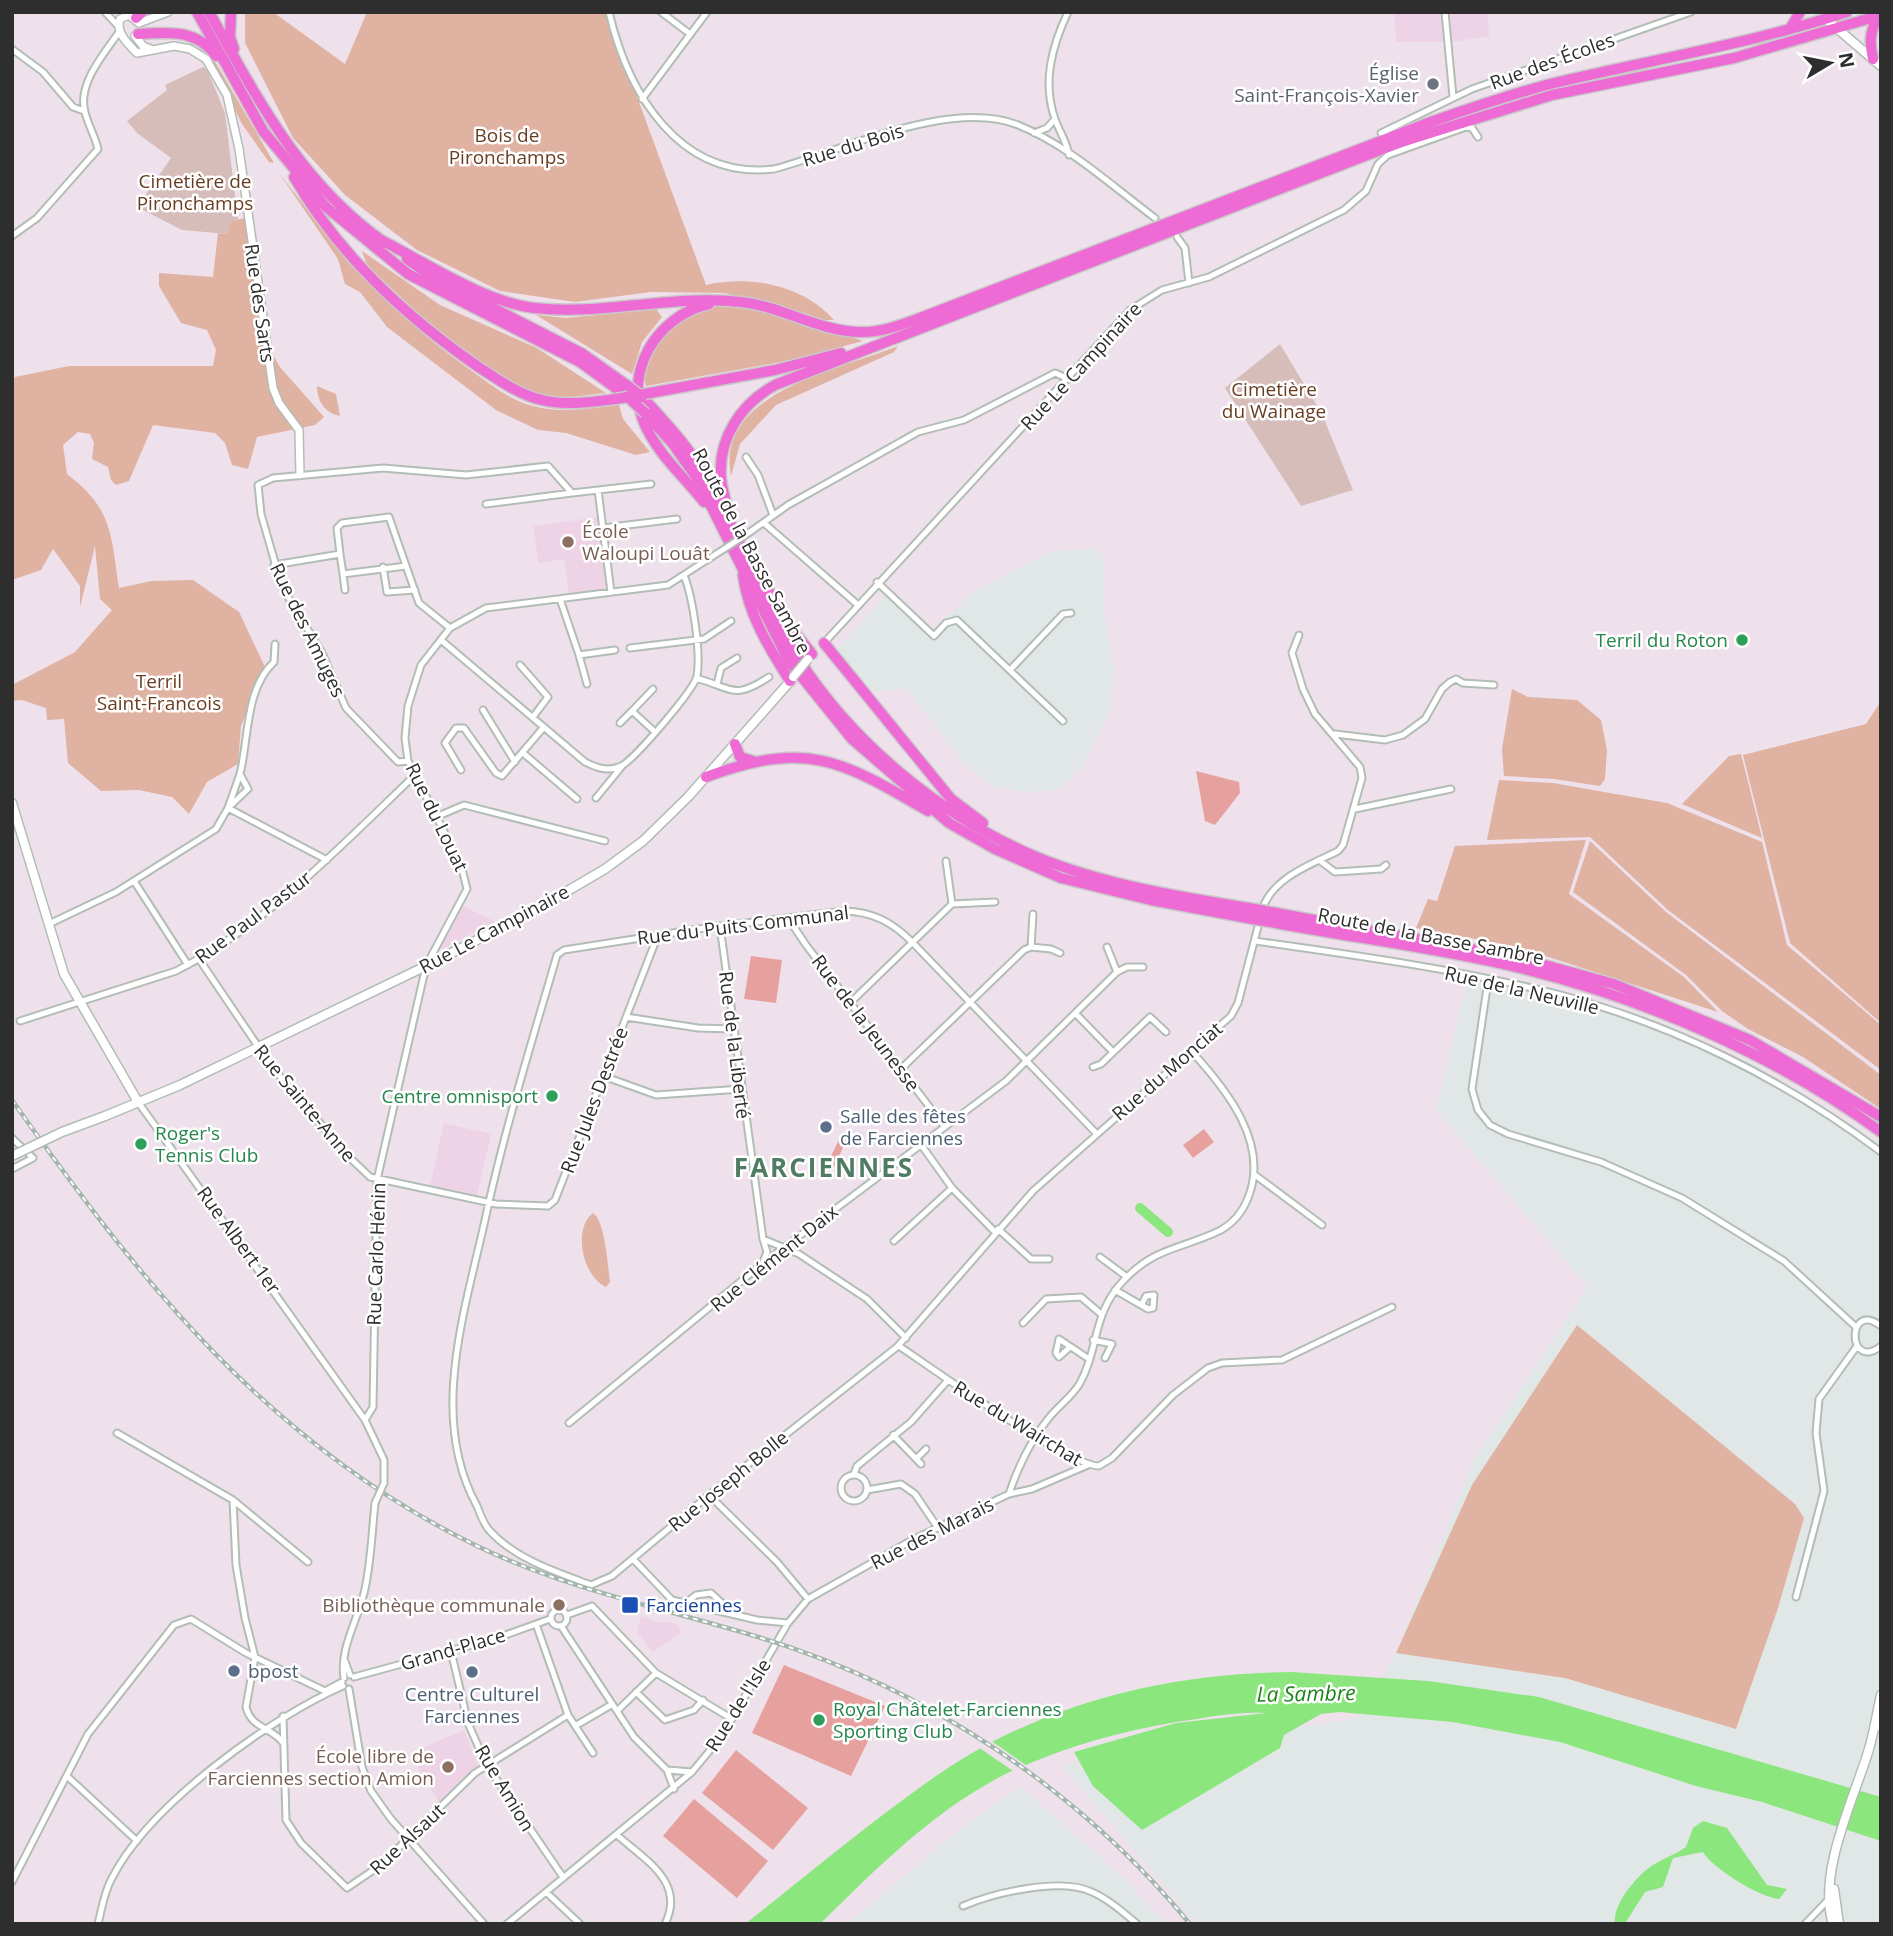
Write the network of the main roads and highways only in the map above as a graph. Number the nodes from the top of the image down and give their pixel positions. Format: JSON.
{"nodes":[{"id":1,"x":197,"y":12,"type":"edge"},
{"id":2,"x":209,"y":12,"type":"edge"},
{"id":3,"x":231,"y":12,"type":"edge"},
{"id":4,"x":1800,"y":12,"type":"edge"},
{"id":5,"x":1847,"y":12,"type":"edge"},
{"id":6,"x":1880,"y":15,"type":"edge"},
{"id":7,"x":1822,"y":16,"type":"edge"},
{"id":8,"x":133,"y":20,"type":"edge"},
{"id":9,"x":1836,"y":28,"type":"junction"},
{"id":10,"x":1787,"y":31,"type":"junction"},
{"id":11,"x":1877,"y":62,"type":"edge"},
{"id":12,"x":261,"y":106,"type":"junction"},
{"id":13,"x":263,"y":131,"type":"junction"},
{"id":14,"x":281,"y":156,"type":"junction"},
{"id":15,"x":379,"y":239,"type":"junction"},
{"id":16,"x":723,"y":301,"type":"junction"},
{"id":17,"x":891,"y":338,"type":"junction"},
{"id":18,"x":647,"y":396,"type":"junction"},
{"id":19,"x":716,"y":513,"type":"junction"},
{"id":20,"x":731,"y":527,"type":"junction"},
{"id":21,"x":742,"y":568,"type":"junction"},
{"id":22,"x":754,"y":572,"type":"junction"},
{"id":23,"x":824,"y":642,"type":"joint"},
{"id":24,"x":810,"y":657,"type":"junction"},
{"id":25,"x":792,"y":679,"type":"junction"},
{"id":26,"x":735,"y":744,"type":"junction"},
{"id":27,"x":755,"y":761,"type":"junction"},
{"id":28,"x":706,"y":777,"type":"junction"},
{"id":29,"x":12,"y":803,"type":"edge"},
{"id":30,"x":949,"y":823,"type":"junction"},
{"id":31,"x":1011,"y":844,"type":"junction"},
{"id":32,"x":1254,"y":914,"type":"junction"},
{"id":33,"x":1276,"y":918,"type":"junction"},
{"id":34,"x":138,"y":1102,"type":"junction"},
{"id":35,"x":1881,"y":1117,"type":"edge"},
{"id":36,"x":1881,"y":1132,"type":"edge"},
{"id":37,"x":12,"y":1156,"type":"edge"},
{"id":38,"x":1881,"y":1695,"type":"edge"},
{"id":39,"x":1835,"y":1861,"type":"junction"},
{"id":40,"x":1834,"y":1922,"type":"edge"}],
"edges":[{"from":1,"to":13,"type":"highway","name":"Route de la Basse Sambre"},
{"from":2,"to":12,"type":"highway","name":"Route de la Basse Sambre"},
{"from":3,"to":12,"type":"highway"},
{"from":4,"to":10,"type":"highway"},
{"from":5,"to":7,"type":"highway"},
{"from":6,"to":9,"type":"highway"},
{"from":6,"to":11,"type":"highway"},
{"from":7,"to":9,"type":"main road"},
{"from":7,"to":10,"type":"highway"},
{"from":8,"to":13,"type":"highway"},
{"from":9,"to":11,"type":"main road"},
{"from":9,"to":17,"type":"highway"},
{"from":10,"to":16,"type":"highway"},
{"from":12,"to":15,"type":"highway","name":"Route de la Basse Sambre"},
{"from":13,"to":14,"type":"highway","name":"Route de la Basse Sambre"},
{"from":14,"to":18,"type":"highway","bridge":true},
{"from":14,"to":19,"type":"highway","name":"Route de la Basse Sambre","bridge":true},
{"from":15,"to":16,"type":"highway"},
{"from":15,"to":18,"type":"highway","name":"Route de la Basse Sambre","bridge":true},
{"from":16,"to":19,"type":"highway"},
{"from":17,"to":18,"type":"highway"},
{"from":17,"to":20,"type":"highway"},
{"from":18,"to":20,"type":"highway","name":"Route de la Basse Sambre"},
{"from":19,"to":21,"type":"highway","name":"Route de la Basse Sambre"},
{"from":20,"to":22,"type":"highway","name":"Route de la Basse Sambre"},
{"from":21,"to":25,"type":"highway"},
{"from":21,"to":30,"type":"highway","name":"Route de la Basse Sambre"},
{"from":22,"to":24,"type":"highway"},
{"from":22,"to":31,"type":"highway","name":"Route de la Basse Sambre"},
{"from":23,"to":24,"type":"main road","name":"Rue Le Campinaire"},
{"from":23,"to":31,"type":"highway"},
{"from":24,"to":25,"type":"main road","name":"Rue Le Campinaire","bridge":true},
{"from":25,"to":26,"type":"main road","name":"Rue Le Campinaire"},
{"from":26,"to":27,"type":"highway"},
{"from":26,"to":28,"type":"main road","name":"Rue Le Campinaire"},
{"from":27,"to":28,"type":"highway"},
{"from":27,"to":30,"type":"highway"},
{"from":28,"to":34,"type":"main road","name":"Rue Le Campinaire"},
{"from":29,"to":34,"type":"main road","name":"Rue Albert 1er"},
{"from":30,"to":32,"type":"highway","name":"Route de la Basse Sambre"},
{"from":31,"to":32,"type":"highway","name":"Route de la Basse Sambre"},
{"from":32,"to":33,"type":"highway","bridge":true},
{"from":33,"to":35,"type":"highway","name":"Route de la Basse Sambre"},
{"from":33,"to":36,"type":"highway","name":"Route de la Basse Sambre"},
{"from":34,"to":37,"type":"main road","name":"Rue Le Campinaire","bridge":true},
{"from":38,"to":39,"type":"main road"},
{"from":39,"to":40,"type":"main road"},
{"from":39,"to":40,"type":"main road"}]}
